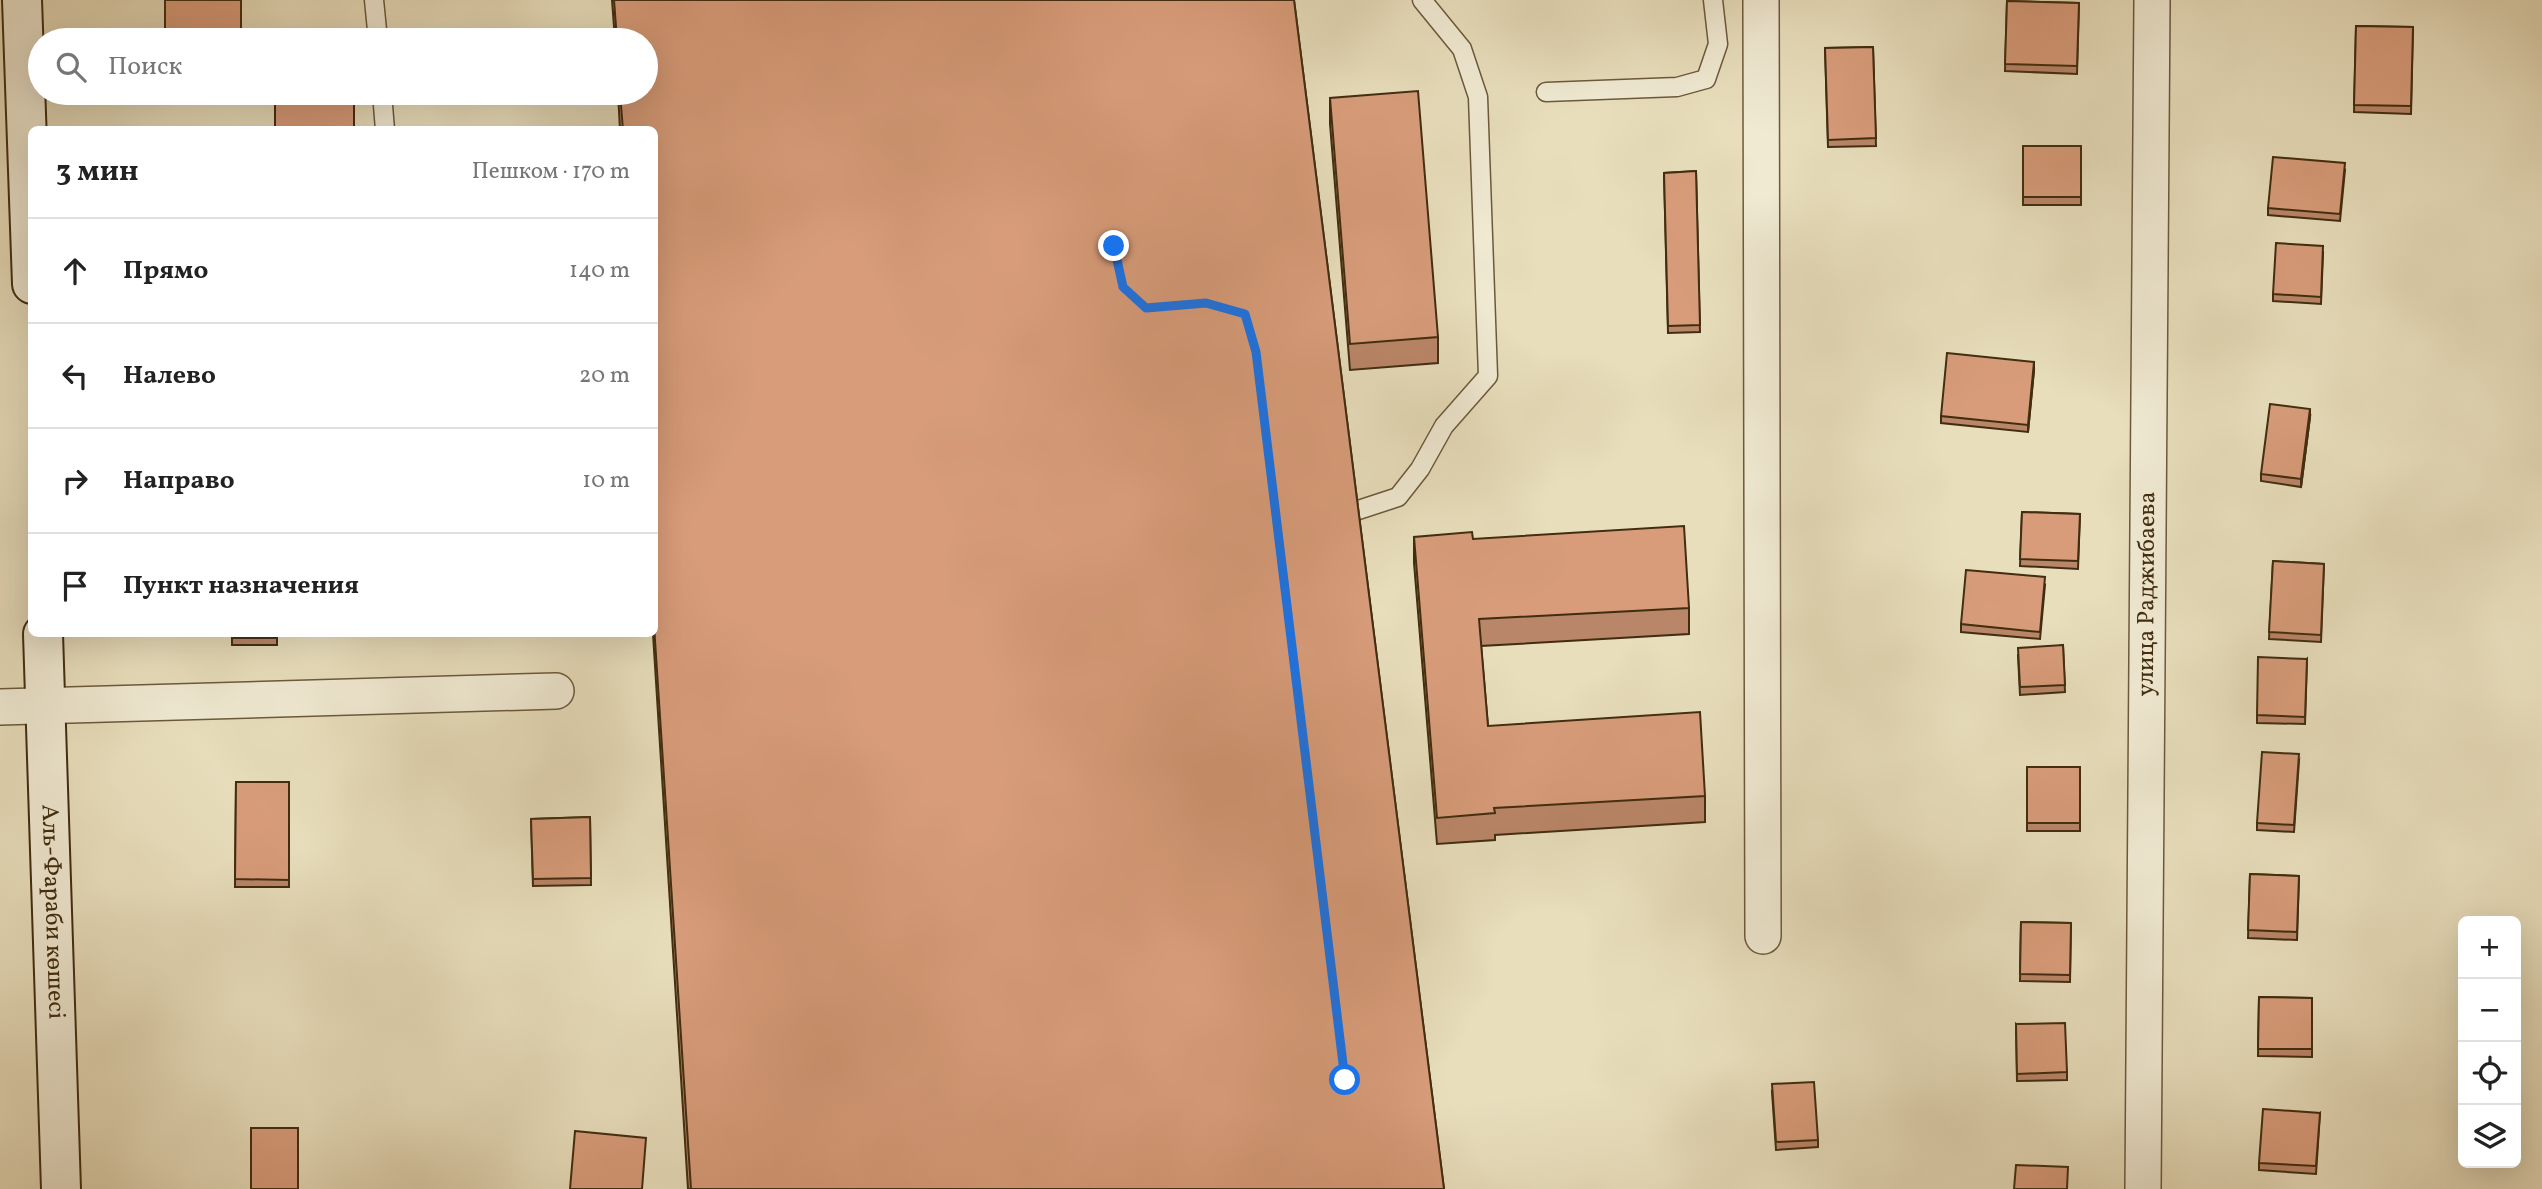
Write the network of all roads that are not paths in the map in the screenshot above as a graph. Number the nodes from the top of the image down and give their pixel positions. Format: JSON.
{"nodes":[{"id":1,"x":22,"y":0,"type":"edge"},
{"id":2,"x":374,"y":0,"type":"edge"},
{"id":3,"x":1422,"y":0,"type":"edge"},
{"id":4,"x":1713,"y":0,"type":"edge"},
{"id":5,"x":1761,"y":0,"type":"edge"},
{"id":6,"x":2151,"y":0,"type":"edge"},
{"id":7,"x":377,"y":28,"type":"edge"},
{"id":8,"x":1546,"y":92,"type":"dead end"},
{"id":9,"x":383,"y":105,"type":"edge"},
{"id":10,"x":385,"y":126,"type":"edge"},
{"id":11,"x":28,"y":170,"type":"edge"},
{"id":12,"x":1318,"y":523,"type":"edge"},
{"id":13,"x":43,"y":637,"type":"edge"},
{"id":14,"x":556,"y":691,"type":"dead end"},
{"id":15,"x":0,"y":707,"type":"edge"},
{"id":16,"x":45,"y":707,"type":"junction"},
{"id":17,"x":1763,"y":936,"type":"dead end"},
{"id":18,"x":61,"y":1189,"type":"edge"},
{"id":19,"x":2143,"y":1189,"type":"edge"}],
"edges":[{"from":1,"to":11,"type":"main road"},
{"from":2,"to":7,"type":"lane"},
{"from":3,"to":12,"type":"lane"},
{"from":4,"to":8,"type":"lane"},
{"from":5,"to":17,"type":"street"},
{"from":6,"to":19,"type":"street","name":"улица Раджибаева"},
{"from":9,"to":10,"type":"lane"},
{"from":13,"to":16,"type":"main road","name":"Аль-Фараби көшесі"},
{"from":14,"to":16,"type":"street"},
{"from":15,"to":16,"type":"street"},
{"from":16,"to":18,"type":"main road","name":"Аль-Фараби көшесі"}]}
